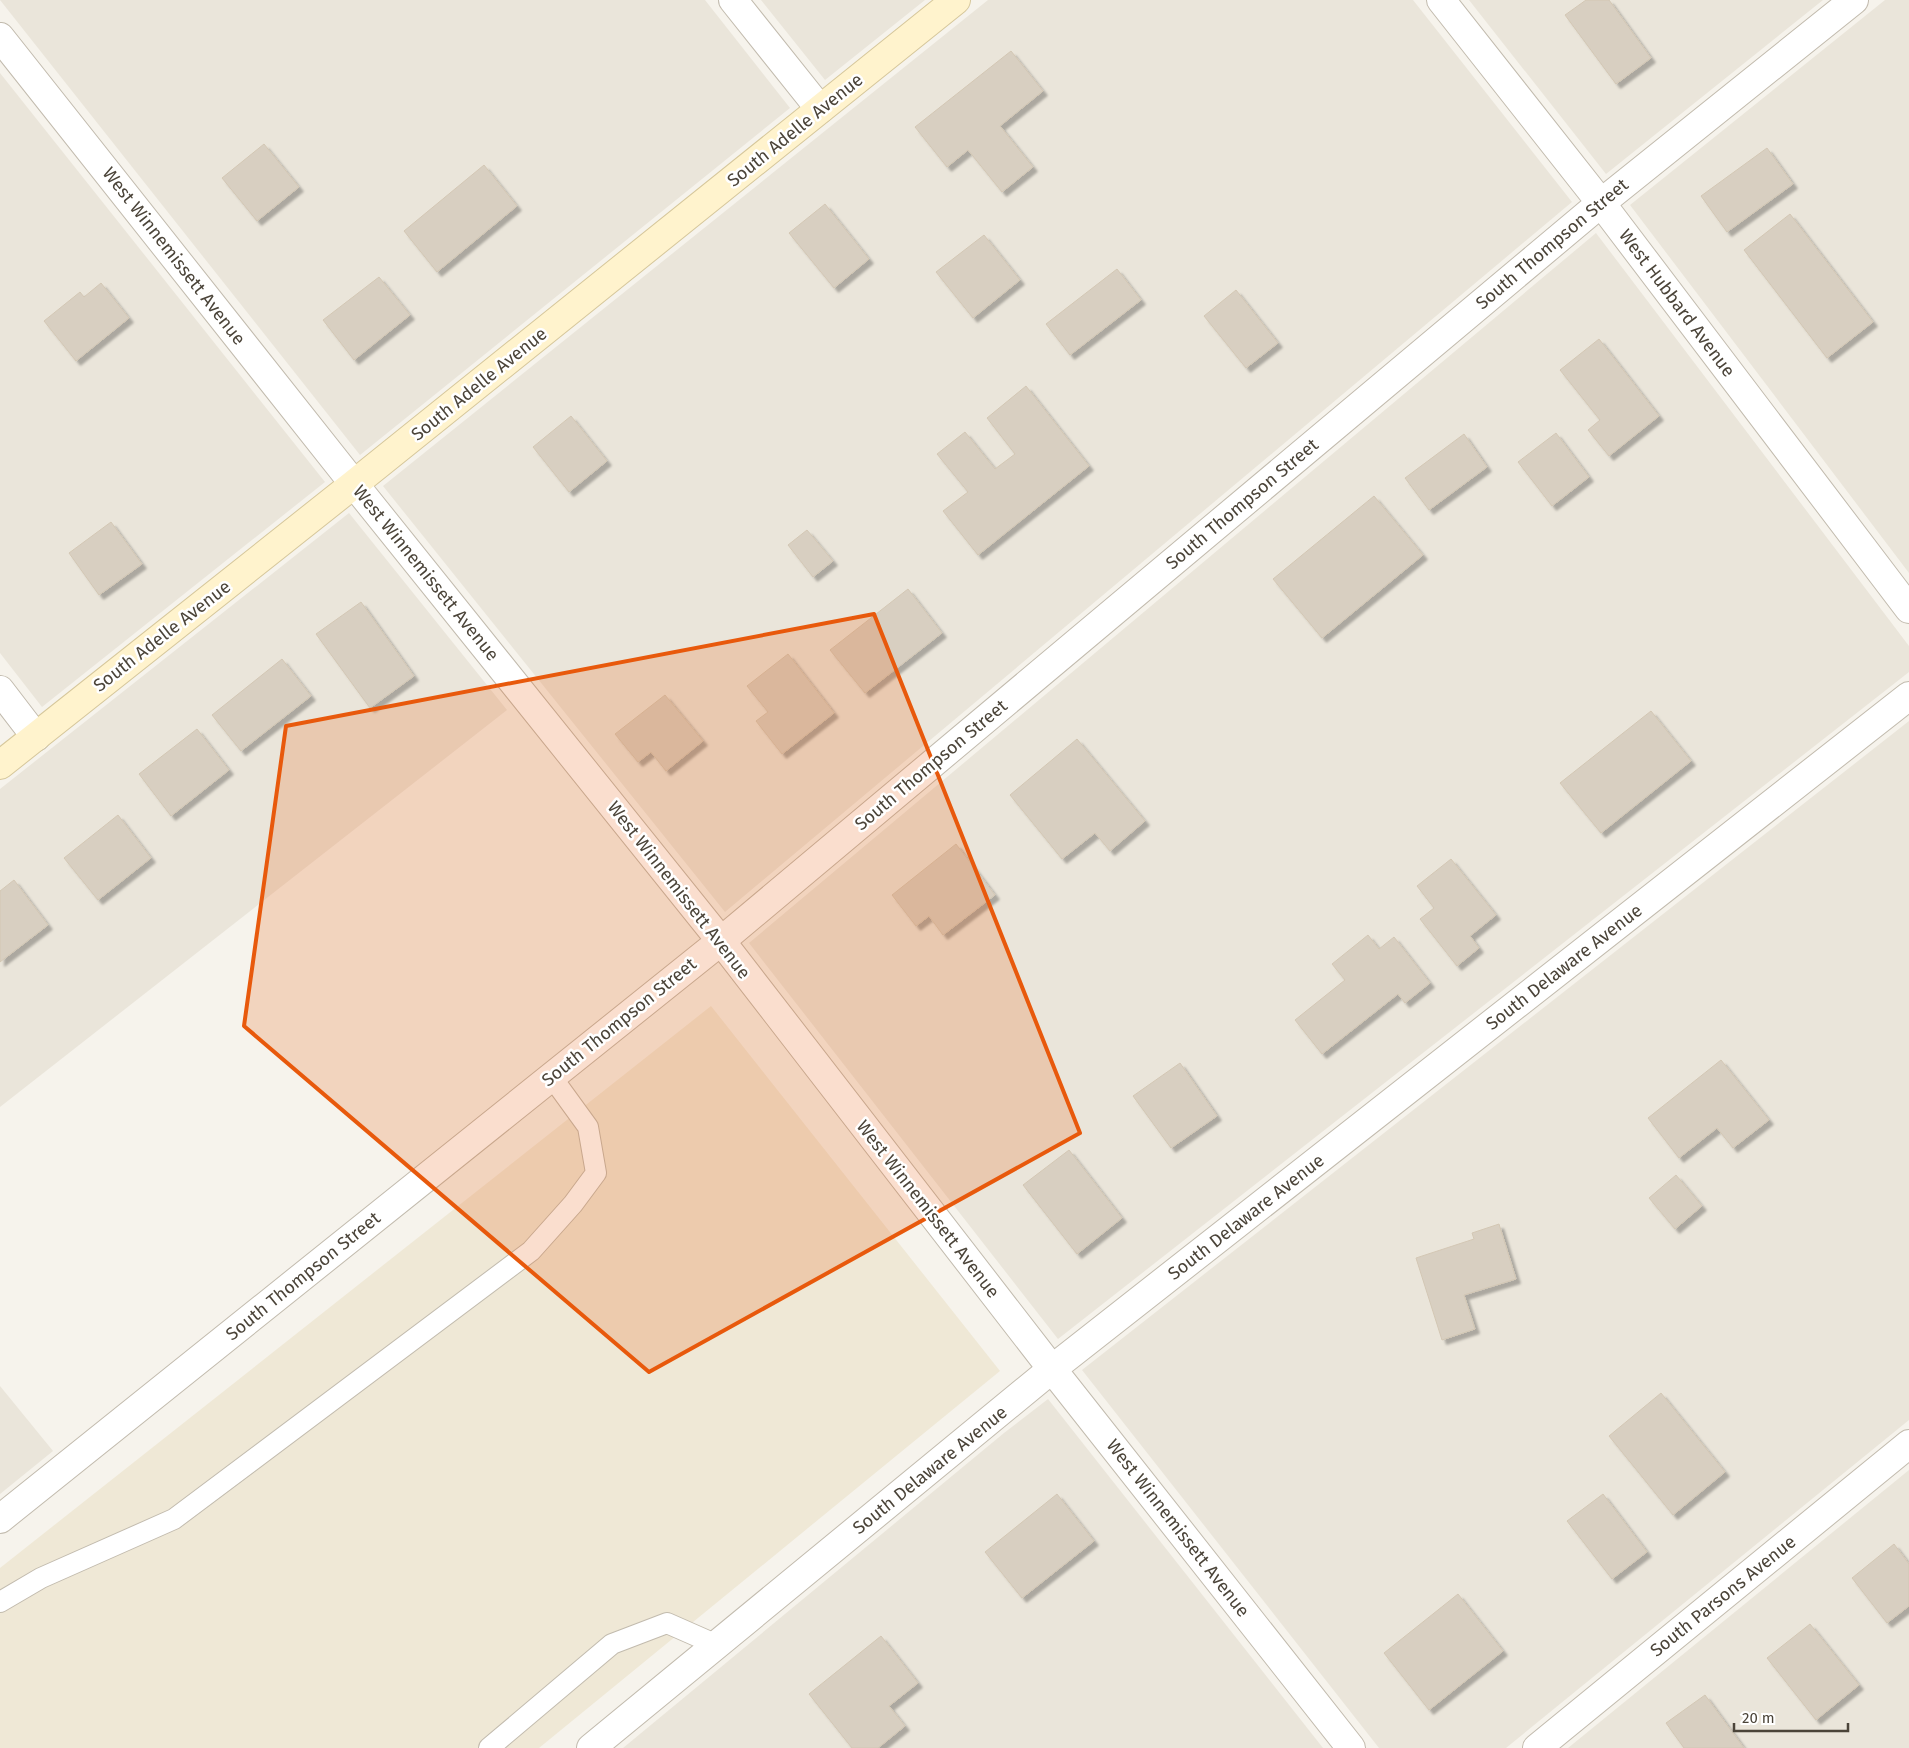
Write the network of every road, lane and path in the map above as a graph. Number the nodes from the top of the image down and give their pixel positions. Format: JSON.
{"nodes":[{"id":1,"x":733,"y":0,"type":"edge"},
{"id":2,"x":956,"y":0,"type":"edge"},
{"id":3,"x":1441,"y":0,"type":"edge"},
{"id":4,"x":1854,"y":0,"type":"edge"},
{"id":5,"x":0,"y":37,"type":"edge"},
{"id":6,"x":820,"y":110,"type":"junction"},
{"id":7,"x":1601,"y":203,"type":"junction"},
{"id":8,"x":354,"y":484,"type":"junction"},
{"id":9,"x":1909,"y":609,"type":"edge"},
{"id":10,"x":0,"y":690,"type":"edge"},
{"id":11,"x":1909,"y":696,"type":"edge"},
{"id":12,"x":36,"y":737,"type":"junction"},
{"id":13,"x":0,"y":765,"type":"edge"},
{"id":14,"x":721,"y":941,"type":"junction"},
{"id":15,"x":551,"y":1076,"type":"junction"},
{"id":16,"x":1052,"y":1369,"type":"junction"},
{"id":17,"x":1909,"y":1444,"type":"edge"},
{"id":18,"x":0,"y":1519,"type":"edge"},
{"id":19,"x":0,"y":1602,"type":"edge"},
{"id":20,"x":717,"y":1645,"type":"junction"},
{"id":21,"x":489,"y":1748,"type":"edge"},
{"id":22,"x":591,"y":1748,"type":"edge"},
{"id":23,"x":1351,"y":1748,"type":"edge"},
{"id":24,"x":1537,"y":1748,"type":"edge"}],
"edges":[{"from":1,"to":6,"type":"street"},
{"from":2,"to":6,"type":"street","name":"South Adelle Avenue"},
{"from":3,"to":7,"type":"street","name":"West Hubbard Avenue"},
{"from":4,"to":7,"type":"street","name":"South Thompson Street"},
{"from":5,"to":8,"type":"street","name":"West Winnemissett Avenue"},
{"from":6,"to":8,"type":"street","name":"South Adelle Avenue"},
{"from":7,"to":9,"type":"street","name":"West Hubbard Avenue"},
{"from":7,"to":14,"type":"street","name":"South Thompson Street"},
{"from":8,"to":12,"type":"street","name":"South Adelle Avenue"},
{"from":8,"to":14,"type":"street","name":"West Winnemissett Avenue"},
{"from":10,"to":12,"type":"street"},
{"from":11,"to":16,"type":"street","name":"South Delaware Avenue"},
{"from":12,"to":13,"type":"street","name":"South Adelle Avenue"},
{"from":14,"to":15,"type":"street","name":"South Thompson Street"},
{"from":14,"to":16,"type":"street","name":"West Winnemissett Avenue"},
{"from":15,"to":18,"type":"street","name":"South Thompson Street"},
{"from":15,"to":19,"type":"lane"},
{"from":16,"to":20,"type":"street","name":"South Delaware Avenue"},
{"from":16,"to":23,"type":"street","name":"West Winnemissett Avenue"},
{"from":17,"to":24,"type":"street","name":"South Parsons Avenue"},
{"from":20,"to":21,"type":"lane"},
{"from":20,"to":22,"type":"street","name":"South Delaware Avenue"}]}
